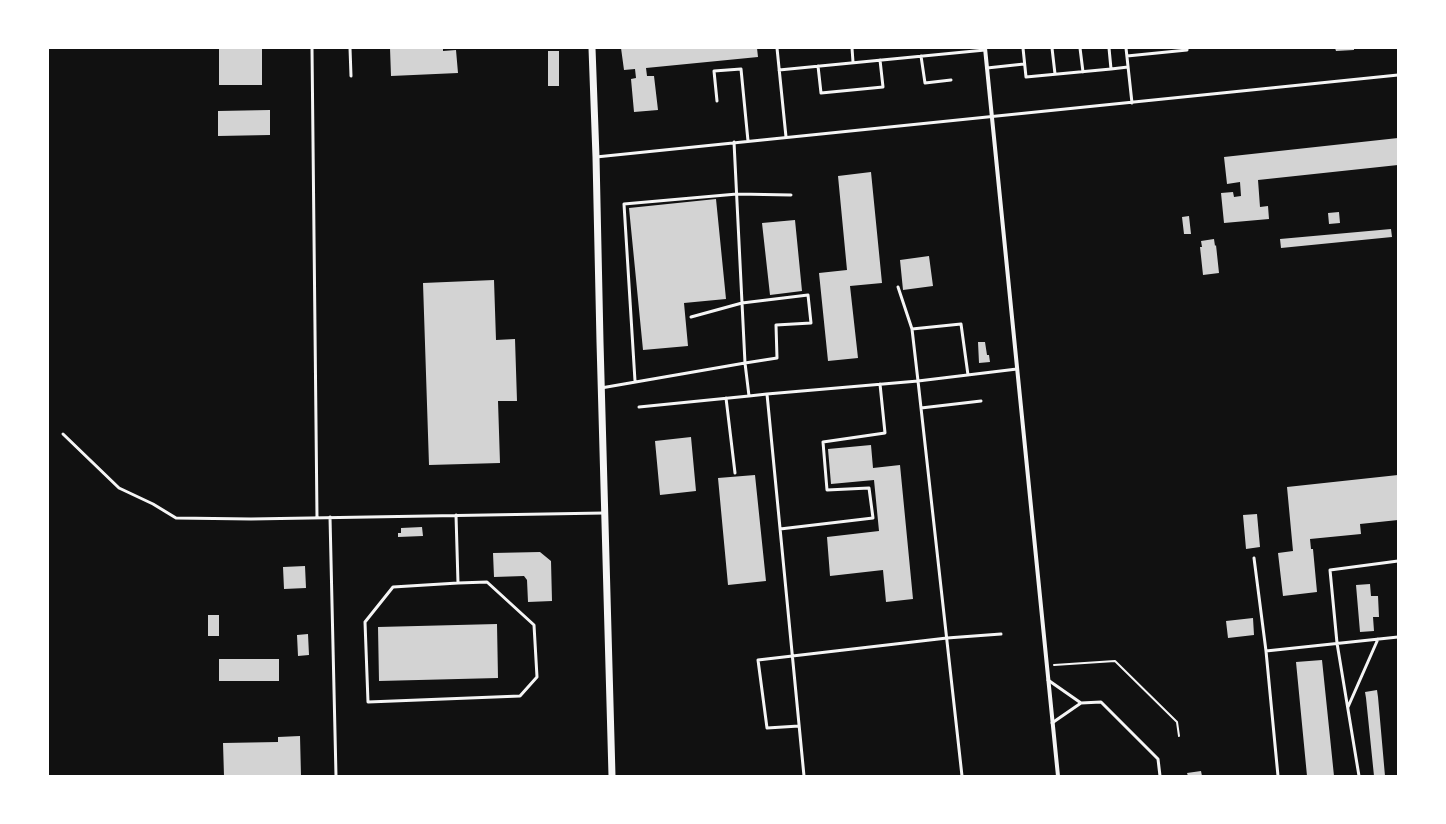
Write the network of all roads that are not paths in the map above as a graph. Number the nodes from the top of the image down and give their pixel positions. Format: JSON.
{"nodes":[{"id":1,"x":312,"y":48,"type":"edge"},
{"id":2,"x":350,"y":48,"type":"edge"},
{"id":3,"x":592,"y":48,"type":"edge"},
{"id":4,"x":777,"y":48,"type":"edge"},
{"id":5,"x":852,"y":48,"type":"edge"},
{"id":6,"x":1023,"y":48,"type":"edge"},
{"id":7,"x":1052,"y":48,"type":"edge"},
{"id":8,"x":1080,"y":48,"type":"edge"},
{"id":9,"x":1109,"y":48,"type":"edge"},
{"id":10,"x":1126,"y":48,"type":"edge"},
{"id":11,"x":1156,"y":48,"type":"edge"},
{"id":12,"x":1187,"y":48,"type":"edge"},
{"id":13,"x":985,"y":49,"type":"edge"},
{"id":14,"x":1157,"y":53,"type":"junction"},
{"id":15,"x":921,"y":56,"type":"junction"},
{"id":16,"x":1127,"y":56,"type":"junction"},
{"id":17,"x":880,"y":60,"type":"junction"},
{"id":18,"x":853,"y":62,"type":"junction"},
{"id":19,"x":1024,"y":64,"type":"junction"},
{"id":20,"x":818,"y":66,"type":"junction"},
{"id":21,"x":1128,"y":67,"type":"junction"},
{"id":22,"x":987,"y":68,"type":"junction"},
{"id":23,"x":1111,"y":69,"type":"junction"},
{"id":24,"x":780,"y":70,"type":"junction"},
{"id":25,"x":1082,"y":72,"type":"junction"},
{"id":26,"x":1055,"y":74,"type":"junction"},
{"id":27,"x":1398,"y":75,"type":"edge"},
{"id":28,"x":351,"y":76,"type":"dead end"},
{"id":29,"x":951,"y":80,"type":"dead end"},
{"id":30,"x":717,"y":101,"type":"dead end"},
{"id":31,"x":1132,"y":103,"type":"junction"},
{"id":32,"x":992,"y":117,"type":"junction"},
{"id":33,"x":786,"y":137,"type":"junction"},
{"id":34,"x":748,"y":141,"type":"junction"},
{"id":35,"x":734,"y":142,"type":"junction"},
{"id":36,"x":596,"y":157,"type":"junction"},
{"id":37,"x":737,"y":194,"type":"junction"},
{"id":38,"x":791,"y":196,"type":"dead end"},
{"id":39,"x":898,"y":287,"type":"dead end"},
{"id":40,"x":742,"y":303,"type":"junction"},
{"id":41,"x":691,"y":317,"type":"dead end"},
{"id":42,"x":912,"y":329,"type":"junction"},
{"id":43,"x":745,"y":363,"type":"junction"},
{"id":44,"x":1017,"y":369,"type":"junction"},
{"id":45,"x":968,"y":375,"type":"junction"},
{"id":46,"x":635,"y":381,"type":"junction"},
{"id":47,"x":918,"y":381,"type":"junction"},
{"id":48,"x":880,"y":384,"type":"junction"},
{"id":49,"x":601,"y":388,"type":"junction"},
{"id":50,"x":767,"y":394,"type":"junction"},
{"id":51,"x":749,"y":396,"type":"junction"},
{"id":52,"x":726,"y":398,"type":"junction"},
{"id":53,"x":981,"y":401,"type":"dead end"},
{"id":54,"x":639,"y":407,"type":"dead end"},
{"id":55,"x":921,"y":408,"type":"junction"},
{"id":56,"x":63,"y":434,"type":"dead end"},
{"id":57,"x":735,"y":473,"type":"dead end"},
{"id":58,"x":604,"y":513,"type":"junction"},
{"id":59,"x":456,"y":515,"type":"junction"},
{"id":60,"x":330,"y":517,"type":"junction"},
{"id":61,"x":317,"y":518,"type":"junction"},
{"id":62,"x":780,"y":529,"type":"junction"},
{"id":63,"x":1254,"y":558,"type":"dead end"},
{"id":64,"x":1398,"y":561,"type":"edge"},
{"id":65,"x":458,"y":583,"type":"junction"},
{"id":66,"x":1001,"y":634,"type":"dead end"},
{"id":67,"x":1398,"y":637,"type":"edge"},
{"id":68,"x":947,"y":638,"type":"junction"},
{"id":69,"x":1378,"y":639,"type":"junction"},
{"id":70,"x":1337,"y":643,"type":"junction"},
{"id":71,"x":1266,"y":651,"type":"junction"},
{"id":72,"x":792,"y":657,"type":"junction"},
{"id":73,"x":1048,"y":680,"type":"junction"},
{"id":74,"x":1081,"y":703,"type":"junction"},
{"id":75,"x":1348,"y":707,"type":"junction"},
{"id":76,"x":1052,"y":723,"type":"junction"},
{"id":77,"x":799,"y":726,"type":"junction"},
{"id":78,"x":336,"y":776,"type":"edge"},
{"id":79,"x":612,"y":776,"type":"edge"},
{"id":80,"x":804,"y":776,"type":"edge"},
{"id":81,"x":962,"y":776,"type":"edge"},
{"id":82,"x":1058,"y":776,"type":"edge"},
{"id":83,"x":1160,"y":776,"type":"edge"},
{"id":84,"x":1278,"y":776,"type":"edge"},
{"id":85,"x":1359,"y":776,"type":"edge"}],
"edges":[{"from":1,"to":61,"type":"lane"},
{"from":2,"to":28,"type":"lane"},
{"from":3,"to":36,"type":"street"},
{"from":4,"to":24,"type":"lane"},
{"from":5,"to":18,"type":"lane"},
{"from":6,"to":19,"type":"lane"},
{"from":7,"to":26,"type":"lane"},
{"from":8,"to":25,"type":"lane"},
{"from":9,"to":23,"type":"lane"},
{"from":10,"to":16,"type":"lane"},
{"from":11,"to":14,"type":"lane"},
{"from":12,"to":14,"type":"lane"},
{"from":13,"to":15,"type":"lane"},
{"from":13,"to":22,"type":"street"},
{"from":14,"to":16,"type":"lane"},
{"from":15,"to":17,"type":"lane"},
{"from":15,"to":29,"type":"lane"},
{"from":16,"to":21,"type":"lane"},
{"from":17,"to":18,"type":"lane"},
{"from":17,"to":20,"type":"lane"},
{"from":18,"to":20,"type":"lane"},
{"from":19,"to":22,"type":"lane"},
{"from":19,"to":26,"type":"lane"},
{"from":20,"to":24,"type":"lane"},
{"from":21,"to":23,"type":"lane"},
{"from":21,"to":31,"type":"lane"},
{"from":22,"to":32,"type":"street"},
{"from":23,"to":25,"type":"lane"},
{"from":24,"to":33,"type":"lane"},
{"from":25,"to":26,"type":"lane"},
{"from":27,"to":31,"type":"lane"},
{"from":30,"to":34,"type":"lane"},
{"from":31,"to":32,"type":"lane"},
{"from":32,"to":33,"type":"lane"},
{"from":32,"to":44,"type":"street"},
{"from":33,"to":34,"type":"lane"},
{"from":34,"to":35,"type":"lane"},
{"from":35,"to":36,"type":"lane"},
{"from":35,"to":37,"type":"lane"},
{"from":36,"to":49,"type":"street"},
{"from":37,"to":38,"type":"lane"},
{"from":37,"to":40,"type":"lane"},
{"from":37,"to":46,"type":"lane"},
{"from":39,"to":42,"type":"lane"},
{"from":40,"to":41,"type":"lane"},
{"from":40,"to":43,"type":"lane"},
{"from":40,"to":43,"type":"lane"},
{"from":42,"to":45,"type":"lane"},
{"from":42,"to":47,"type":"lane"},
{"from":43,"to":46,"type":"lane"},
{"from":43,"to":51,"type":"lane"},
{"from":44,"to":45,"type":"lane"},
{"from":44,"to":73,"type":"street"},
{"from":45,"to":47,"type":"lane"},
{"from":46,"to":49,"type":"lane"},
{"from":47,"to":48,"type":"lane"},
{"from":47,"to":55,"type":"lane"},
{"from":48,"to":50,"type":"lane"},
{"from":48,"to":62,"type":"lane"},
{"from":49,"to":58,"type":"street"},
{"from":50,"to":51,"type":"lane"},
{"from":50,"to":62,"type":"lane"},
{"from":51,"to":52,"type":"lane"},
{"from":52,"to":54,"type":"lane"},
{"from":52,"to":57,"type":"lane"},
{"from":53,"to":55,"type":"lane"},
{"from":55,"to":68,"type":"lane"},
{"from":56,"to":61,"type":"lane"},
{"from":58,"to":59,"type":"lane"},
{"from":58,"to":79,"type":"street"},
{"from":59,"to":60,"type":"lane"},
{"from":59,"to":65,"type":"lane"},
{"from":60,"to":61,"type":"lane"},
{"from":60,"to":78,"type":"lane"},
{"from":62,"to":72,"type":"lane"},
{"from":63,"to":71,"type":"lane"},
{"from":64,"to":70,"type":"lane"},
{"from":65,"to":65,"type":"lane"},
{"from":66,"to":68,"type":"lane"},
{"from":67,"to":69,"type":"lane"},
{"from":68,"to":72,"type":"lane"},
{"from":68,"to":81,"type":"lane"},
{"from":69,"to":70,"type":"lane"},
{"from":69,"to":75,"type":"lane"},
{"from":70,"to":71,"type":"lane"},
{"from":70,"to":75,"type":"lane"},
{"from":71,"to":84,"type":"lane"},
{"from":72,"to":77,"type":"lane"},
{"from":72,"to":77,"type":"lane"},
{"from":73,"to":74,"type":"lane"},
{"from":73,"to":76,"type":"street"},
{"from":74,"to":76,"type":"lane"},
{"from":74,"to":83,"type":"lane"},
{"from":75,"to":85,"type":"lane"},
{"from":76,"to":82,"type":"street"},
{"from":77,"to":80,"type":"lane"}]}
